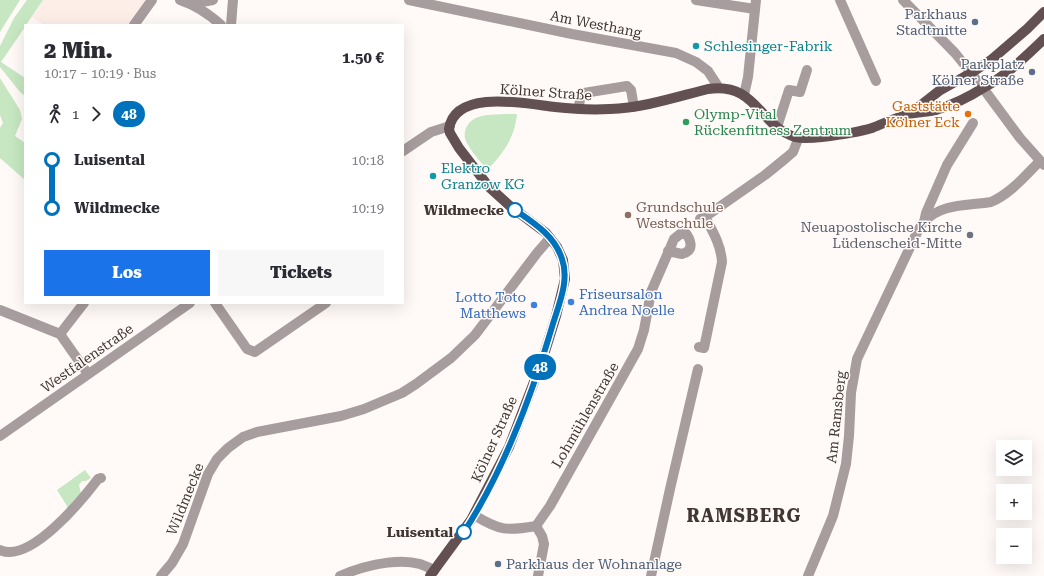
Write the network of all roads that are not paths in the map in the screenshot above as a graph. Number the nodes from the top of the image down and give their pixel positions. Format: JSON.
{"nodes":[{"id":1,"x":152,"y":0,"type":"edge"},
{"id":2,"x":180,"y":0,"type":"edge"},
{"id":3,"x":213,"y":0,"type":"edge"},
{"id":4,"x":233,"y":0,"type":"edge"},
{"id":5,"x":409,"y":0,"type":"edge"},
{"id":6,"x":696,"y":0,"type":"edge"},
{"id":7,"x":840,"y":0,"type":"edge"},
{"id":8,"x":903,"y":0,"type":"edge"},
{"id":9,"x":191,"y":4,"type":"junction"},
{"id":10,"x":756,"y":4,"type":"edge"},
{"id":11,"x":1044,"y":12,"type":"edge"},
{"id":12,"x":135,"y":24,"type":"edge"},
{"id":13,"x":220,"y":24,"type":"edge"},
{"id":14,"x":231,"y":24,"type":"edge"},
{"id":15,"x":1044,"y":39,"type":"edge"},
{"id":16,"x":807,"y":70,"type":"dead end"},
{"id":17,"x":971,"y":73,"type":"junction"},
{"id":18,"x":876,"y":81,"type":"dead end"},
{"id":19,"x":719,"y":88,"type":"junction"},
{"id":20,"x":983,"y":88,"type":"junction"},
{"id":21,"x":744,"y":95,"type":"junction"},
{"id":22,"x":634,"y":107,"type":"junction"},
{"id":23,"x":579,"y":109,"type":"junction"},
{"id":24,"x":909,"y":114,"type":"junction"},
{"id":25,"x":973,"y":123,"type":"dead end"},
{"id":26,"x":450,"y":126,"type":"junction"},
{"id":27,"x":777,"y":127,"type":"junction"},
{"id":28,"x":799,"y":137,"type":"junction"},
{"id":29,"x":405,"y":147,"type":"edge"},
{"id":30,"x":1042,"y":163,"type":"edge"},
{"id":31,"x":924,"y":222,"type":"junction"},
{"id":32,"x":550,"y":238,"type":"junction"},
{"id":33,"x":668,"y":251,"type":"dead end"},
{"id":34,"x":83,"y":304,"type":"edge"},
{"id":35,"x":189,"y":304,"type":"edge"},
{"id":36,"x":216,"y":304,"type":"edge"},
{"id":37,"x":325,"y":304,"type":"edge"},
{"id":38,"x":0,"y":310,"type":"edge"},
{"id":39,"x":60,"y":334,"type":"junction"},
{"id":40,"x":699,"y":347,"type":"dead end"},
{"id":41,"x":698,"y":369,"type":"dead end"},
{"id":42,"x":88,"y":374,"type":"junction"},
{"id":43,"x":0,"y":436,"type":"edge"},
{"id":44,"x":102,"y":478,"type":"dead end"},
{"id":45,"x":474,"y":515,"type":"junction"},
{"id":46,"x":536,"y":526,"type":"junction"},
{"id":47,"x":0,"y":550,"type":"edge"},
{"id":48,"x":432,"y":573,"type":"edge"},
{"id":49,"x":161,"y":576,"type":"edge"},
{"id":50,"x":340,"y":576,"type":"edge"},
{"id":51,"x":538,"y":576,"type":"edge"},
{"id":52,"x":651,"y":576,"type":"edge"},
{"id":53,"x":808,"y":576,"type":"edge"}],
"edges":[{"from":1,"to":12,"type":"street"},
{"from":2,"to":9,"type":"street"},
{"from":3,"to":9,"type":"street"},
{"from":4,"to":14,"type":"street"},
{"from":5,"to":19,"type":"street","name":"Am Westhang"},
{"from":6,"to":10,"type":"street"},
{"from":7,"to":18,"type":"street"},
{"from":8,"to":17,"type":"street"},
{"from":9,"to":13,"type":"street"},
{"from":10,"to":21,"type":"street"},
{"from":11,"to":17,"type":"main road","name":"Kölner Straße"},
{"from":15,"to":20,"type":"main road","name":"Kölner Straße"},
{"from":16,"to":27,"type":"street"},
{"from":17,"to":20,"type":"street"},
{"from":17,"to":24,"type":"main road","name":"Kölner Straße"},
{"from":19,"to":21,"type":"main road","name":"Kölner Straße"},
{"from":19,"to":22,"type":"main road","name":"Kölner Straße"},
{"from":20,"to":24,"type":"main road","name":"Kölner Straße"},
{"from":20,"to":30,"type":"street"},
{"from":21,"to":27,"type":"main road","name":"Kölner Straße"},
{"from":22,"to":23,"type":"main road","name":"Kölner Straße"},
{"from":22,"to":23,"type":"street"},
{"from":23,"to":26,"type":"main road","name":"Kölner Straße"},
{"from":24,"to":28,"type":"main road","name":"Kölner Straße"},
{"from":25,"to":31,"type":"street","name":"Am Ramsberg"},
{"from":26,"to":29,"type":"street"},
{"from":26,"to":32,"type":"main road","name":"Kölner Straße"},
{"from":27,"to":28,"type":"main road","name":"Kölner Straße"},
{"from":28,"to":40,"type":"street"},
{"from":30,"to":31,"type":"street","name":"Am Ramsberg"},
{"from":31,"to":53,"type":"street","name":"Am Ramsberg"},
{"from":32,"to":45,"type":"main road","name":"Kölner Straße"},
{"from":32,"to":49,"type":"street","name":"Wildmecke"},
{"from":33,"to":46,"type":"street","name":"Lohmühlenstraße"},
{"from":34,"to":39,"type":"street"},
{"from":35,"to":42,"type":"street","name":"Westfalenstraße"},
{"from":36,"to":37,"type":"street"},
{"from":38,"to":39,"type":"street"},
{"from":39,"to":42,"type":"street"},
{"from":41,"to":52,"type":"street"},
{"from":42,"to":43,"type":"street","name":"Westfalenstraße"},
{"from":44,"to":47,"type":"street"},
{"from":45,"to":46,"type":"street"},
{"from":45,"to":48,"type":"main road","name":"Kölner Straße"},
{"from":46,"to":51,"type":"street"},
{"from":48,"to":50,"type":"street"}]}
